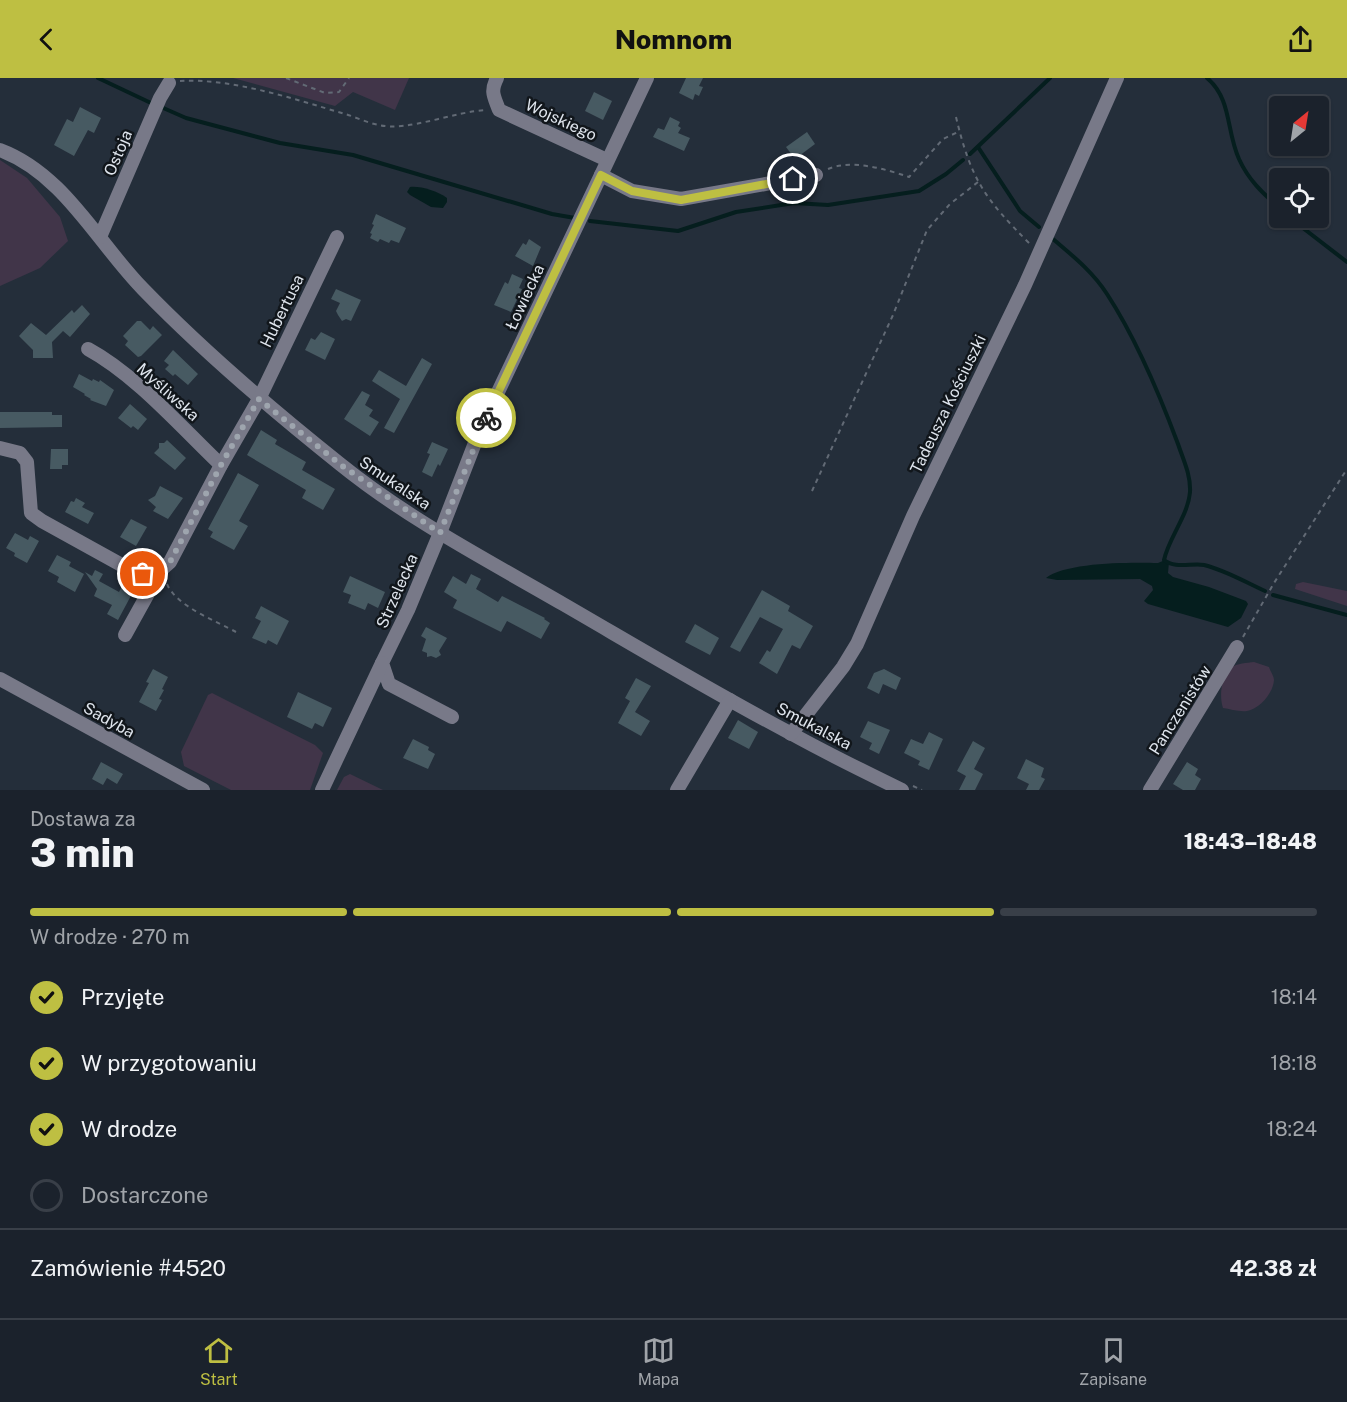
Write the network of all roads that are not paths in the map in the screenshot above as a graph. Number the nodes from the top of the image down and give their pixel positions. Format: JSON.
{"nodes":[{"id":1,"x":497,"y":78,"type":"edge"},
{"id":2,"x":647,"y":78,"type":"edge"},
{"id":3,"x":1117,"y":78,"type":"edge"},
{"id":4,"x":169,"y":83,"type":"road end"},
{"id":5,"x":0,"y":150,"type":"edge"},
{"id":6,"x":607,"y":160,"type":"junction"},
{"id":7,"x":601,"y":175,"type":"junction"},
{"id":8,"x":816,"y":175,"type":"road end"},
{"id":9,"x":100,"y":237,"type":"junction"},
{"id":10,"x":337,"y":237,"type":"dead end"},
{"id":11,"x":88,"y":349,"type":"dead end"},
{"id":12,"x":259,"y":399,"type":"junction"},
{"id":13,"x":0,"y":448,"type":"edge"},
{"id":14,"x":221,"y":465,"type":"junction"},
{"id":15,"x":440,"y":533,"type":"junction"},
{"id":16,"x":161,"y":570,"type":"junction"},
{"id":17,"x":124,"y":635,"type":"dead end"},
{"id":18,"x":1238,"y":648,"type":"road end"},
{"id":19,"x":382,"y":663,"type":"junction"},
{"id":20,"x":0,"y":679,"type":"edge"},
{"id":21,"x":730,"y":700,"type":"junction"},
{"id":22,"x":452,"y":717,"type":"dead end"},
{"id":23,"x":791,"y":734,"type":"junction"},
{"id":24,"x":203,"y":790,"type":"edge"},
{"id":25,"x":322,"y":790,"type":"edge"},
{"id":26,"x":677,"y":790,"type":"edge"},
{"id":27,"x":902,"y":790,"type":"edge"},
{"id":28,"x":1150,"y":790,"type":"edge"}],
"edges":[{"from":1,"to":6,"type":"street","name":"Wojskiego"},
{"from":2,"to":6,"type":"street","name":"Łowiecka"},
{"from":3,"to":23,"type":"street","name":"Tadeusza Kościuszki"},
{"from":4,"to":9,"type":"street","name":"Ostoja"},
{"from":5,"to":9,"type":"street","name":"Smukalska"},
{"from":6,"to":7,"type":"street","name":"Łowiecka"},
{"from":7,"to":8,"type":"street"},
{"from":7,"to":15,"type":"street","name":"Łowiecka"},
{"from":9,"to":12,"type":"street","name":"Smukalska"},
{"from":10,"to":12,"type":"street","name":"Hubertusa"},
{"from":11,"to":14,"type":"street","name":"Myśliwska"},
{"from":12,"to":14,"type":"street","name":"Hubertusa"},
{"from":12,"to":15,"type":"street","name":"Smukalska"},
{"from":13,"to":16,"type":"street"},
{"from":14,"to":16,"type":"street","name":"Hubertusa"},
{"from":15,"to":19,"type":"street","name":"Strzelecka"},
{"from":15,"to":21,"type":"street","name":"Smukalska"},
{"from":16,"to":17,"type":"street","name":"Hubertusa"},
{"from":18,"to":28,"type":"street","name":"Panczenistów"},
{"from":19,"to":22,"type":"street"},
{"from":19,"to":25,"type":"street","name":"Strzelecka"},
{"from":20,"to":24,"type":"street","name":"Sadyba"},
{"from":21,"to":23,"type":"street","name":"Smukalska"},
{"from":21,"to":26,"type":"street"},
{"from":23,"to":27,"type":"street","name":"Smukalska"}]}
